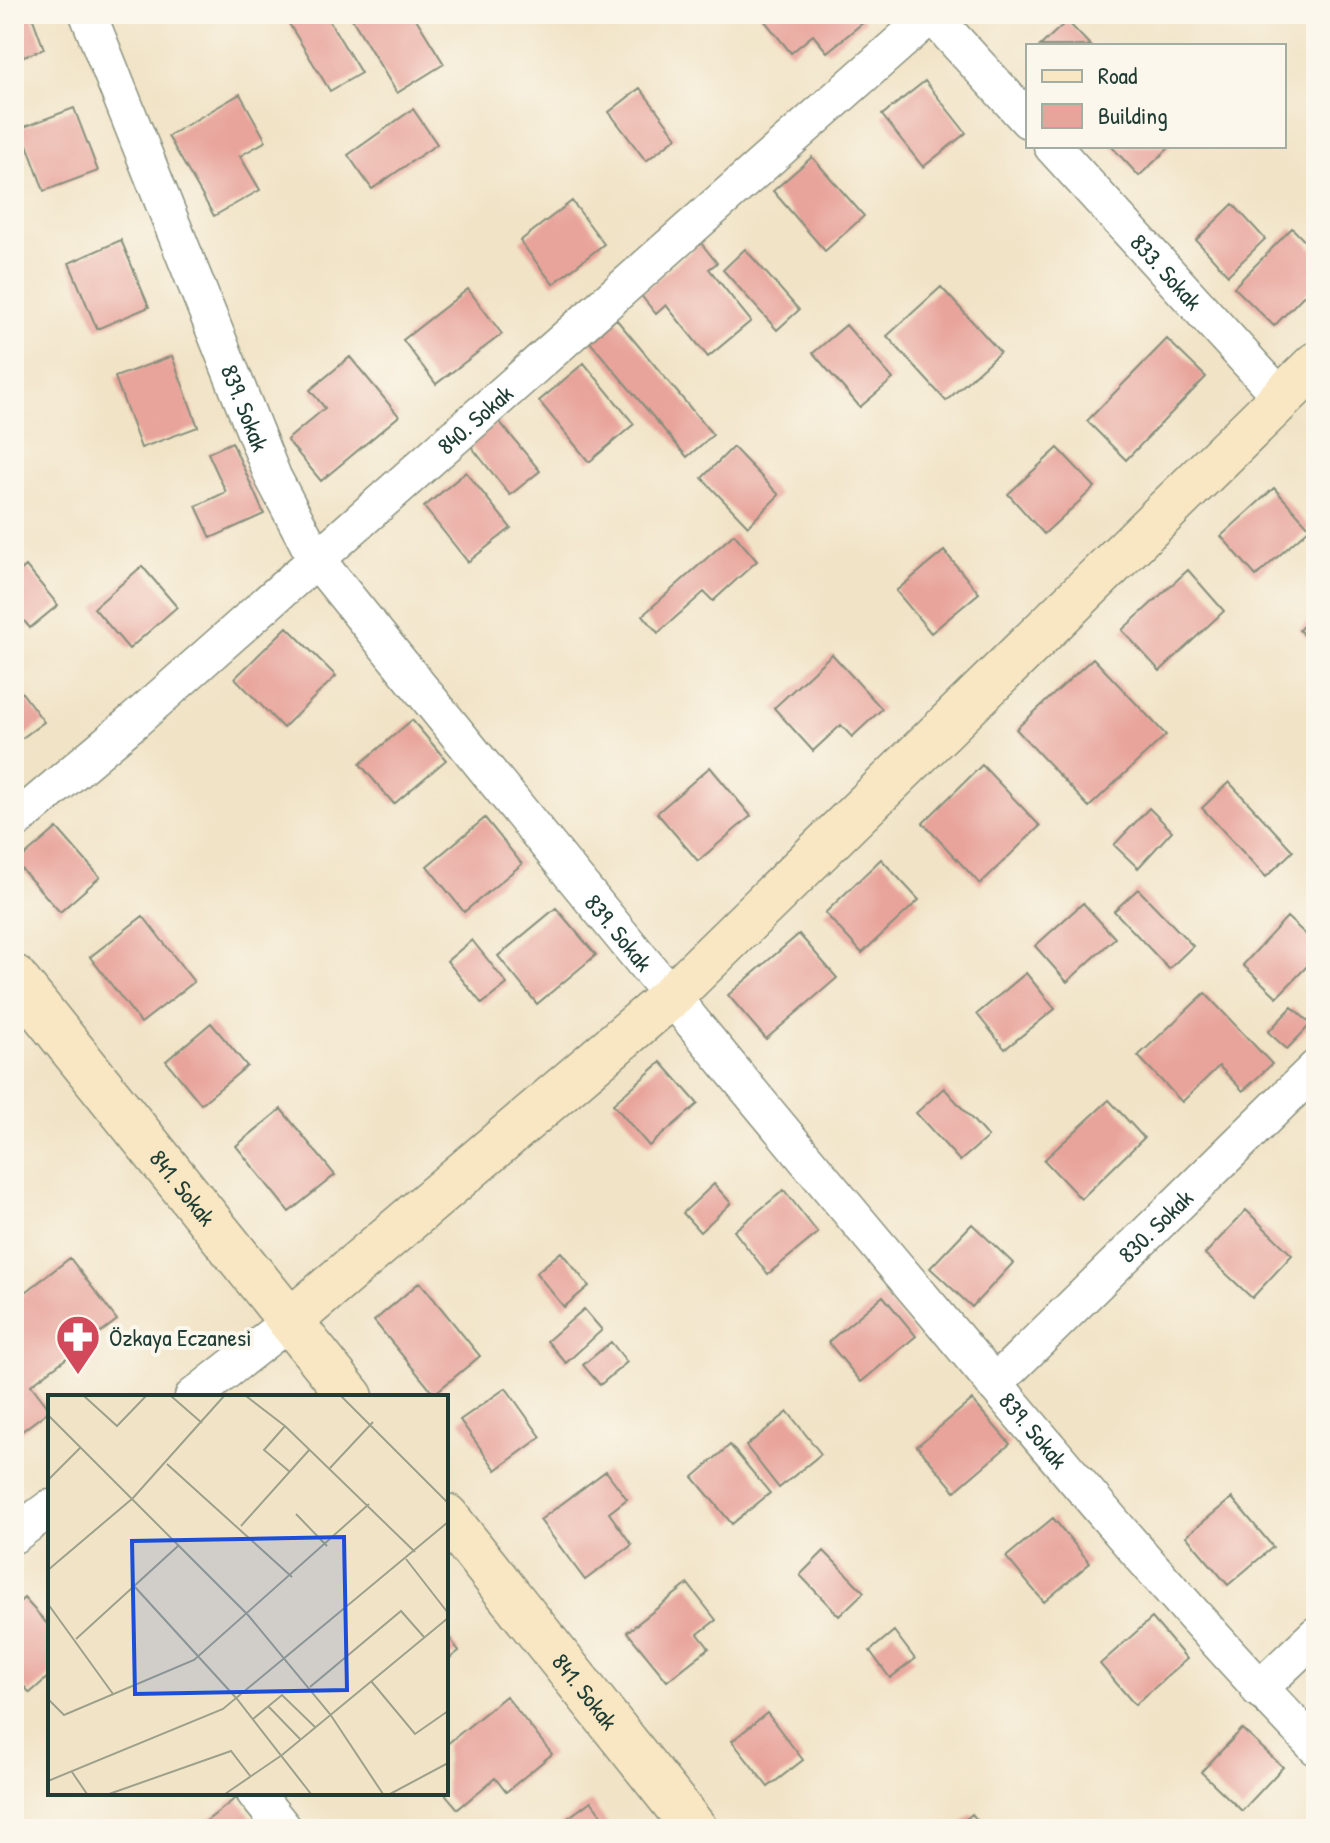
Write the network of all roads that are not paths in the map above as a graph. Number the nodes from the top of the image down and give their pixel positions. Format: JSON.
{"nodes":[{"id":1,"x":88,"y":14,"type":"edge"},
{"id":2,"x":931,"y":14,"type":"edge"},
{"id":3,"x":1026,"y":118,"type":"edge"},
{"id":4,"x":1054,"y":148,"type":"edge"},
{"id":5,"x":1316,"y":364,"type":"edge"},
{"id":6,"x":1280,"y":396,"type":"junction"},
{"id":7,"x":316,"y":559,"type":"junction"},
{"id":8,"x":14,"y":822,"type":"edge"},
{"id":9,"x":14,"y":977,"type":"edge"},
{"id":10,"x":669,"y":998,"type":"junction"},
{"id":11,"x":1316,"y":1068,"type":"edge"},
{"id":12,"x":290,"y":1321,"type":"junction"},
{"id":13,"x":994,"y":1384,"type":"junction"},
{"id":14,"x":196,"y":1395,"type":"edge"},
{"id":15,"x":349,"y":1395,"type":"edge"},
{"id":16,"x":448,"y":1519,"type":"edge"},
{"id":17,"x":1316,"y":1635,"type":"edge"},
{"id":18,"x":1259,"y":1689,"type":"junction"},
{"id":19,"x":1316,"y":1747,"type":"edge"},
{"id":20,"x":257,"y":1795,"type":"edge"},
{"id":21,"x":284,"y":1829,"type":"edge"},
{"id":22,"x":695,"y":1829,"type":"edge"}],
"edges":[{"from":1,"to":7,"type":"street","name":"839. Sokak"},
{"from":2,"to":3,"type":"street"},
{"from":2,"to":7,"type":"street","name":"840. Sokak"},
{"from":4,"to":6,"type":"street","name":"833. Sokak"},
{"from":5,"to":6,"type":"street"},
{"from":6,"to":10,"type":"street"},
{"from":7,"to":8,"type":"street","name":"840. Sokak"},
{"from":7,"to":10,"type":"street","name":"839. Sokak"},
{"from":9,"to":12,"type":"street","name":"841. Sokak"},
{"from":10,"to":12,"type":"street"},
{"from":10,"to":13,"type":"street","name":"839. Sokak"},
{"from":11,"to":13,"type":"street","name":"830. Sokak"},
{"from":12,"to":14,"type":"street"},
{"from":12,"to":15,"type":"street","name":"841. Sokak"},
{"from":13,"to":18,"type":"street","name":"839. Sokak"},
{"from":16,"to":22,"type":"street","name":"841. Sokak"},
{"from":17,"to":18,"type":"street"},
{"from":18,"to":19,"type":"street","name":"839. Sokak"},
{"from":20,"to":21,"type":"street"}]}
